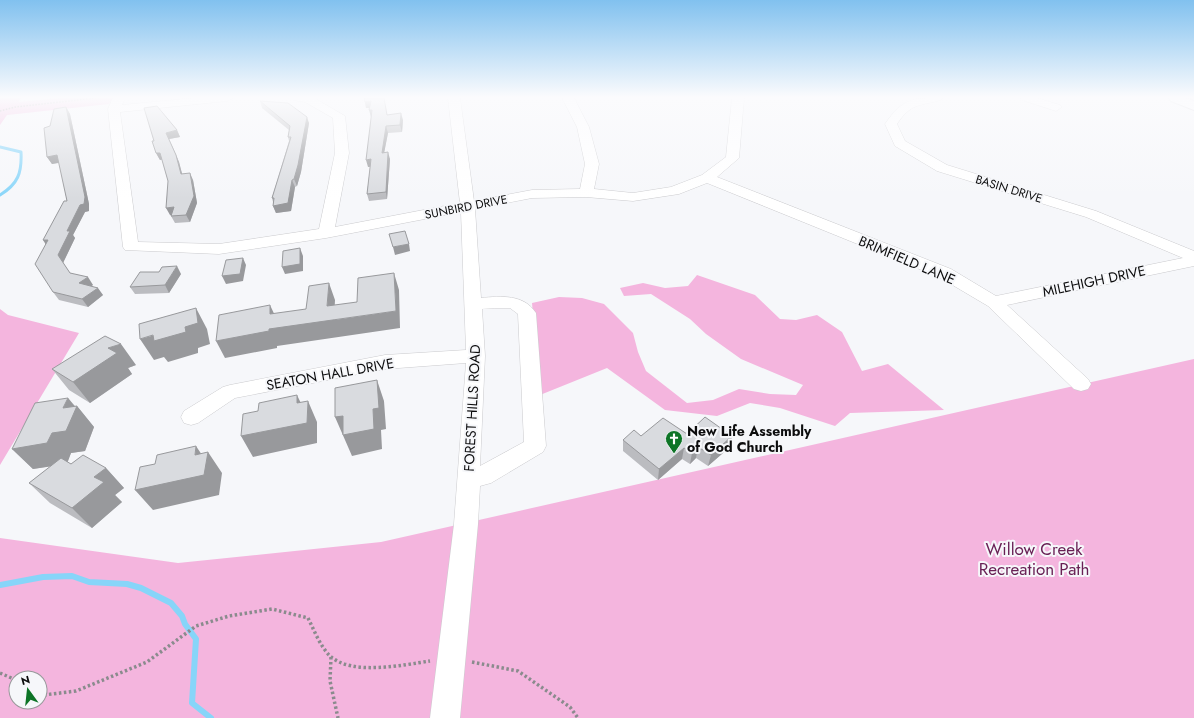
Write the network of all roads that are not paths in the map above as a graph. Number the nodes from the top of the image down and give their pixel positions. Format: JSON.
{"nodes":[{"id":1,"x":119,"y":132,"type":"edge"},
{"id":2,"x":340,"y":132,"type":"edge"},
{"id":3,"x":458,"y":132,"type":"edge"},
{"id":4,"x":584,"y":132,"type":"edge"},
{"id":5,"x":735,"y":132,"type":"edge"},
{"id":6,"x":895,"y":132,"type":"edge"},
{"id":7,"x":706,"y":178,"type":"junction"},
{"id":8,"x":586,"y":193,"type":"junction"},
{"id":9,"x":468,"y":207,"type":"junction"},
{"id":10,"x":326,"y":233,"type":"junction"},
{"id":11,"x":1194,"y":257,"type":"edge"},
{"id":12,"x":1194,"y":261,"type":"edge"},
{"id":13,"x":994,"y":302,"type":"junction"},
{"id":14,"x":474,"y":304,"type":"junction"},
{"id":15,"x":476,"y":356,"type":"junction"},
{"id":16,"x":1081,"y":384,"type":"dead end"},
{"id":17,"x":191,"y":417,"type":"dead end"},
{"id":18,"x":469,"y":478,"type":"junction"},
{"id":19,"x":445,"y":718,"type":"edge"}],
"edges":[{"from":1,"to":10,"type":"street","name":"SUNBIRD DRIVE"},
{"from":2,"to":10,"type":"street"},
{"from":3,"to":9,"type":"street","name":"FOREST HILLS ROAD"},
{"from":4,"to":8,"type":"street"},
{"from":5,"to":7,"type":"street","name":"SUNBIRD DRIVE"},
{"from":6,"to":11,"type":"street","name":"BASIN DRIVE"},
{"from":7,"to":8,"type":"street","name":"SUNBIRD DRIVE"},
{"from":7,"to":13,"type":"street","name":"BRIMFIELD LANE"},
{"from":8,"to":9,"type":"street","name":"SUNBIRD DRIVE"},
{"from":9,"to":10,"type":"street","name":"SUNBIRD DRIVE"},
{"from":9,"to":14,"type":"street","name":"FOREST HILLS ROAD"},
{"from":12,"to":13,"type":"street","name":"MILEHIGH DRIVE"},
{"from":13,"to":16,"type":"street","name":"BRIMFIELD LANE"},
{"from":14,"to":15,"type":"street","name":"FOREST HILLS ROAD"},
{"from":14,"to":18,"type":"street"},
{"from":15,"to":17,"type":"street","name":"SEATON HALL DRIVE"},
{"from":15,"to":18,"type":"street","name":"FOREST HILLS ROAD"},
{"from":18,"to":19,"type":"street","name":"FOREST HILLS ROAD"}]}
